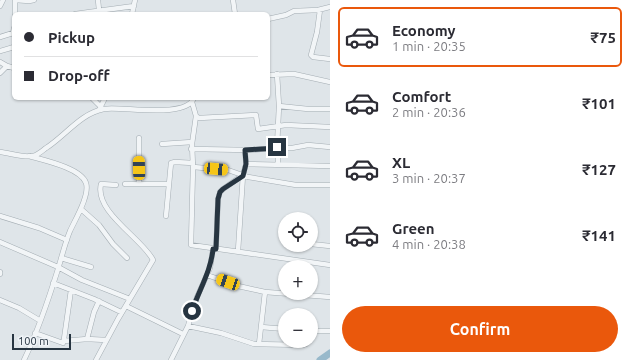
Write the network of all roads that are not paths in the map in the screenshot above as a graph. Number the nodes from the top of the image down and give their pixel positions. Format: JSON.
{"nodes":[{"id":1,"x":3,"y":0,"type":"edge"},
{"id":2,"x":15,"y":0,"type":"edge"},
{"id":3,"x":34,"y":0,"type":"edge"},
{"id":4,"x":98,"y":0,"type":"edge"},
{"id":5,"x":135,"y":0,"type":"edge"},
{"id":6,"x":233,"y":0,"type":"edge"},
{"id":7,"x":0,"y":6,"type":"edge"},
{"id":8,"x":134,"y":6,"type":"junction"},
{"id":9,"x":330,"y":7,"type":"edge"},
{"id":10,"x":98,"y":10,"type":"junction"},
{"id":11,"x":320,"y":10,"type":"junction"},
{"id":12,"x":15,"y":12,"type":"edge"},
{"id":13,"x":86,"y":12,"type":"edge"},
{"id":14,"x":132,"y":12,"type":"edge"},
{"id":15,"x":235,"y":12,"type":"edge"},
{"id":16,"x":270,"y":18,"type":"edge"},
{"id":17,"x":12,"y":33,"type":"edge"},
{"id":18,"x":0,"y":37,"type":"edge"},
{"id":19,"x":12,"y":48,"type":"edge"},
{"id":20,"x":0,"y":51,"type":"edge"},
{"id":21,"x":330,"y":59,"type":"edge"},
{"id":22,"x":0,"y":62,"type":"edge"},
{"id":23,"x":7,"y":66,"type":"junction"},
{"id":24,"x":12,"y":67,"type":"edge"},
{"id":25,"x":0,"y":72,"type":"edge"},
{"id":26,"x":278,"y":74,"type":"junction"},
{"id":27,"x":270,"y":75,"type":"edge"},
{"id":28,"x":330,"y":82,"type":"edge"},
{"id":29,"x":93,"y":100,"type":"edge"},
{"id":30,"x":104,"y":100,"type":"edge"},
{"id":31,"x":193,"y":100,"type":"edge"},
{"id":32,"x":279,"y":106,"type":"junction"},
{"id":33,"x":100,"y":109,"type":"junction"},
{"id":34,"x":330,"y":109,"type":"edge"},
{"id":35,"x":196,"y":116,"type":"junction"},
{"id":36,"x":278,"y":127,"type":"junction"},
{"id":37,"x":330,"y":127,"type":"edge"},
{"id":38,"x":139,"y":138,"type":"dead end"},
{"id":39,"x":192,"y":142,"type":"junction"},
{"id":40,"x":162,"y":144,"type":"dead end"},
{"id":41,"x":330,"y":147,"type":"edge"},
{"id":42,"x":278,"y":148,"type":"junction"},
{"id":43,"x":191,"y":149,"type":"junction"},
{"id":44,"x":245,"y":150,"type":"junction"},
{"id":45,"x":0,"y":152,"type":"edge"},
{"id":46,"x":29,"y":156,"type":"junction"},
{"id":47,"x":246,"y":164,"type":"junction"},
{"id":48,"x":193,"y":165,"type":"junction"},
{"id":49,"x":278,"y":165,"type":"junction"},
{"id":50,"x":330,"y":166,"type":"edge"},
{"id":51,"x":243,"y":176,"type":"junction"},
{"id":52,"x":125,"y":184,"type":"dead end"},
{"id":53,"x":140,"y":184,"type":"junction"},
{"id":54,"x":168,"y":184,"type":"junction"},
{"id":55,"x":116,"y":185,"type":"dead end"},
{"id":56,"x":330,"y":185,"type":"edge"},
{"id":57,"x":80,"y":209,"type":"junction"},
{"id":58,"x":0,"y":216,"type":"edge"},
{"id":59,"x":166,"y":216,"type":"dead end"},
{"id":60,"x":67,"y":240,"type":"junction"},
{"id":61,"x":0,"y":242,"type":"edge"},
{"id":62,"x":318,"y":245,"type":"edge"},
{"id":63,"x":330,"y":246,"type":"edge"},
{"id":64,"x":214,"y":249,"type":"junction"},
{"id":65,"x":238,"y":251,"type":"junction"},
{"id":66,"x":61,"y":258,"type":"junction"},
{"id":67,"x":127,"y":258,"type":"dead end"},
{"id":68,"x":330,"y":266,"type":"edge"},
{"id":69,"x":58,"y":267,"type":"junction"},
{"id":70,"x":91,"y":267,"type":"dead end"},
{"id":71,"x":207,"y":275,"type":"junction"},
{"id":72,"x":53,"y":283,"type":"junction"},
{"id":73,"x":71,"y":290,"type":"junction"},
{"id":74,"x":265,"y":292,"type":"junction"},
{"id":75,"x":330,"y":298,"type":"edge"},
{"id":76,"x":130,"y":299,"type":"junction"},
{"id":77,"x":0,"y":300,"type":"edge"},
{"id":78,"x":99,"y":301,"type":"junction"},
{"id":79,"x":126,"y":306,"type":"junction"},
{"id":80,"x":121,"y":312,"type":"junction"},
{"id":81,"x":40,"y":320,"type":"junction"},
{"id":82,"x":188,"y":326,"type":"junction"},
{"id":83,"x":261,"y":327,"type":"junction"},
{"id":84,"x":278,"y":328,"type":"edge"},
{"id":85,"x":318,"y":330,"type":"edge"},
{"id":86,"x":330,"y":331,"type":"edge"},
{"id":87,"x":35,"y":333,"type":"junction"},
{"id":88,"x":183,"y":334,"type":"junction"},
{"id":89,"x":87,"y":339,"type":"junction"},
{"id":90,"x":106,"y":340,"type":"junction"},
{"id":91,"x":64,"y":342,"type":"junction"},
{"id":92,"x":258,"y":344,"type":"junction"},
{"id":93,"x":278,"y":344,"type":"edge"},
{"id":94,"x":24,"y":360,"type":"edge"},
{"id":95,"x":96,"y":360,"type":"edge"},
{"id":96,"x":170,"y":360,"type":"edge"}],
"edges":[{"from":1,"to":7,"type":"street"},
{"from":2,"to":3,"type":"street"},
{"from":2,"to":12,"type":"street"},
{"from":4,"to":10,"type":"street"},
{"from":5,"to":8,"type":"street"},
{"from":6,"to":15,"type":"street"},
{"from":8,"to":10,"type":"street"},
{"from":8,"to":14,"type":"street"},
{"from":9,"to":11,"type":"street"},
{"from":10,"to":13,"type":"street"},
{"from":11,"to":16,"type":"street"},
{"from":11,"to":21,"type":"street"},
{"from":17,"to":18,"type":"street"},
{"from":19,"to":20,"type":"street"},
{"from":22,"to":23,"type":"street"},
{"from":23,"to":24,"type":"street"},
{"from":23,"to":25,"type":"street"},
{"from":26,"to":27,"type":"street"},
{"from":26,"to":28,"type":"street"},
{"from":26,"to":32,"type":"street"},
{"from":29,"to":33,"type":"street"},
{"from":30,"to":33,"type":"street"},
{"from":31,"to":33,"type":"street"},
{"from":31,"to":35,"type":"street"},
{"from":32,"to":34,"type":"street"},
{"from":32,"to":36,"type":"street"},
{"from":33,"to":46,"type":"street"},
{"from":35,"to":36,"type":"street"},
{"from":35,"to":39,"type":"street"},
{"from":36,"to":37,"type":"street"},
{"from":36,"to":42,"type":"street"},
{"from":38,"to":53,"type":"street"},
{"from":39,"to":40,"type":"street"},
{"from":39,"to":43,"type":"street"},
{"from":41,"to":42,"type":"street"},
{"from":42,"to":44,"type":"street"},
{"from":42,"to":49,"type":"street"},
{"from":43,"to":44,"type":"street"},
{"from":43,"to":48,"type":"street"},
{"from":44,"to":47,"type":"street"},
{"from":45,"to":46,"type":"street"},
{"from":46,"to":57,"type":"street"},
{"from":47,"to":49,"type":"street"},
{"from":47,"to":51,"type":"street"},
{"from":48,"to":51,"type":"street"},
{"from":48,"to":54,"type":"street"},
{"from":48,"to":64,"type":"street"},
{"from":49,"to":50,"type":"street"},
{"from":51,"to":56,"type":"street"},
{"from":51,"to":64,"type":"street"},
{"from":51,"to":65,"type":"street"},
{"from":52,"to":53,"type":"street"},
{"from":53,"to":54,"type":"street"},
{"from":54,"to":59,"type":"street"},
{"from":55,"to":76,"type":"street"},
{"from":57,"to":60,"type":"street"},
{"from":57,"to":67,"type":"street"},
{"from":58,"to":60,"type":"street"},
{"from":60,"to":66,"type":"street"},
{"from":61,"to":69,"type":"street"},
{"from":62,"to":63,"type":"street"},
{"from":64,"to":65,"type":"street"},
{"from":64,"to":71,"type":"street"},
{"from":65,"to":68,"type":"street"},
{"from":66,"to":69,"type":"street"},
{"from":66,"to":70,"type":"street"},
{"from":69,"to":72,"type":"street"},
{"from":69,"to":76,"type":"street"},
{"from":71,"to":74,"type":"street"},
{"from":71,"to":82,"type":"street"},
{"from":72,"to":73,"type":"street"},
{"from":72,"to":81,"type":"street"},
{"from":73,"to":78,"type":"street"},
{"from":73,"to":91,"type":"street"},
{"from":74,"to":75,"type":"street"},
{"from":74,"to":83,"type":"street"},
{"from":76,"to":79,"type":"street"},
{"from":77,"to":81,"type":"street"},
{"from":78,"to":80,"type":"street"},
{"from":78,"to":89,"type":"street"},
{"from":79,"to":80,"type":"street"},
{"from":79,"to":88,"type":"street"},
{"from":80,"to":90,"type":"street"},
{"from":81,"to":87,"type":"street"},
{"from":82,"to":88,"type":"street"},
{"from":82,"to":92,"type":"street"},
{"from":83,"to":84,"type":"street"},
{"from":83,"to":92,"type":"street"},
{"from":85,"to":86,"type":"street"},
{"from":87,"to":91,"type":"street"},
{"from":87,"to":94,"type":"street"},
{"from":88,"to":96,"type":"street"},
{"from":89,"to":90,"type":"street"},
{"from":89,"to":91,"type":"street"},
{"from":90,"to":95,"type":"street"},
{"from":92,"to":93,"type":"street"}]}
